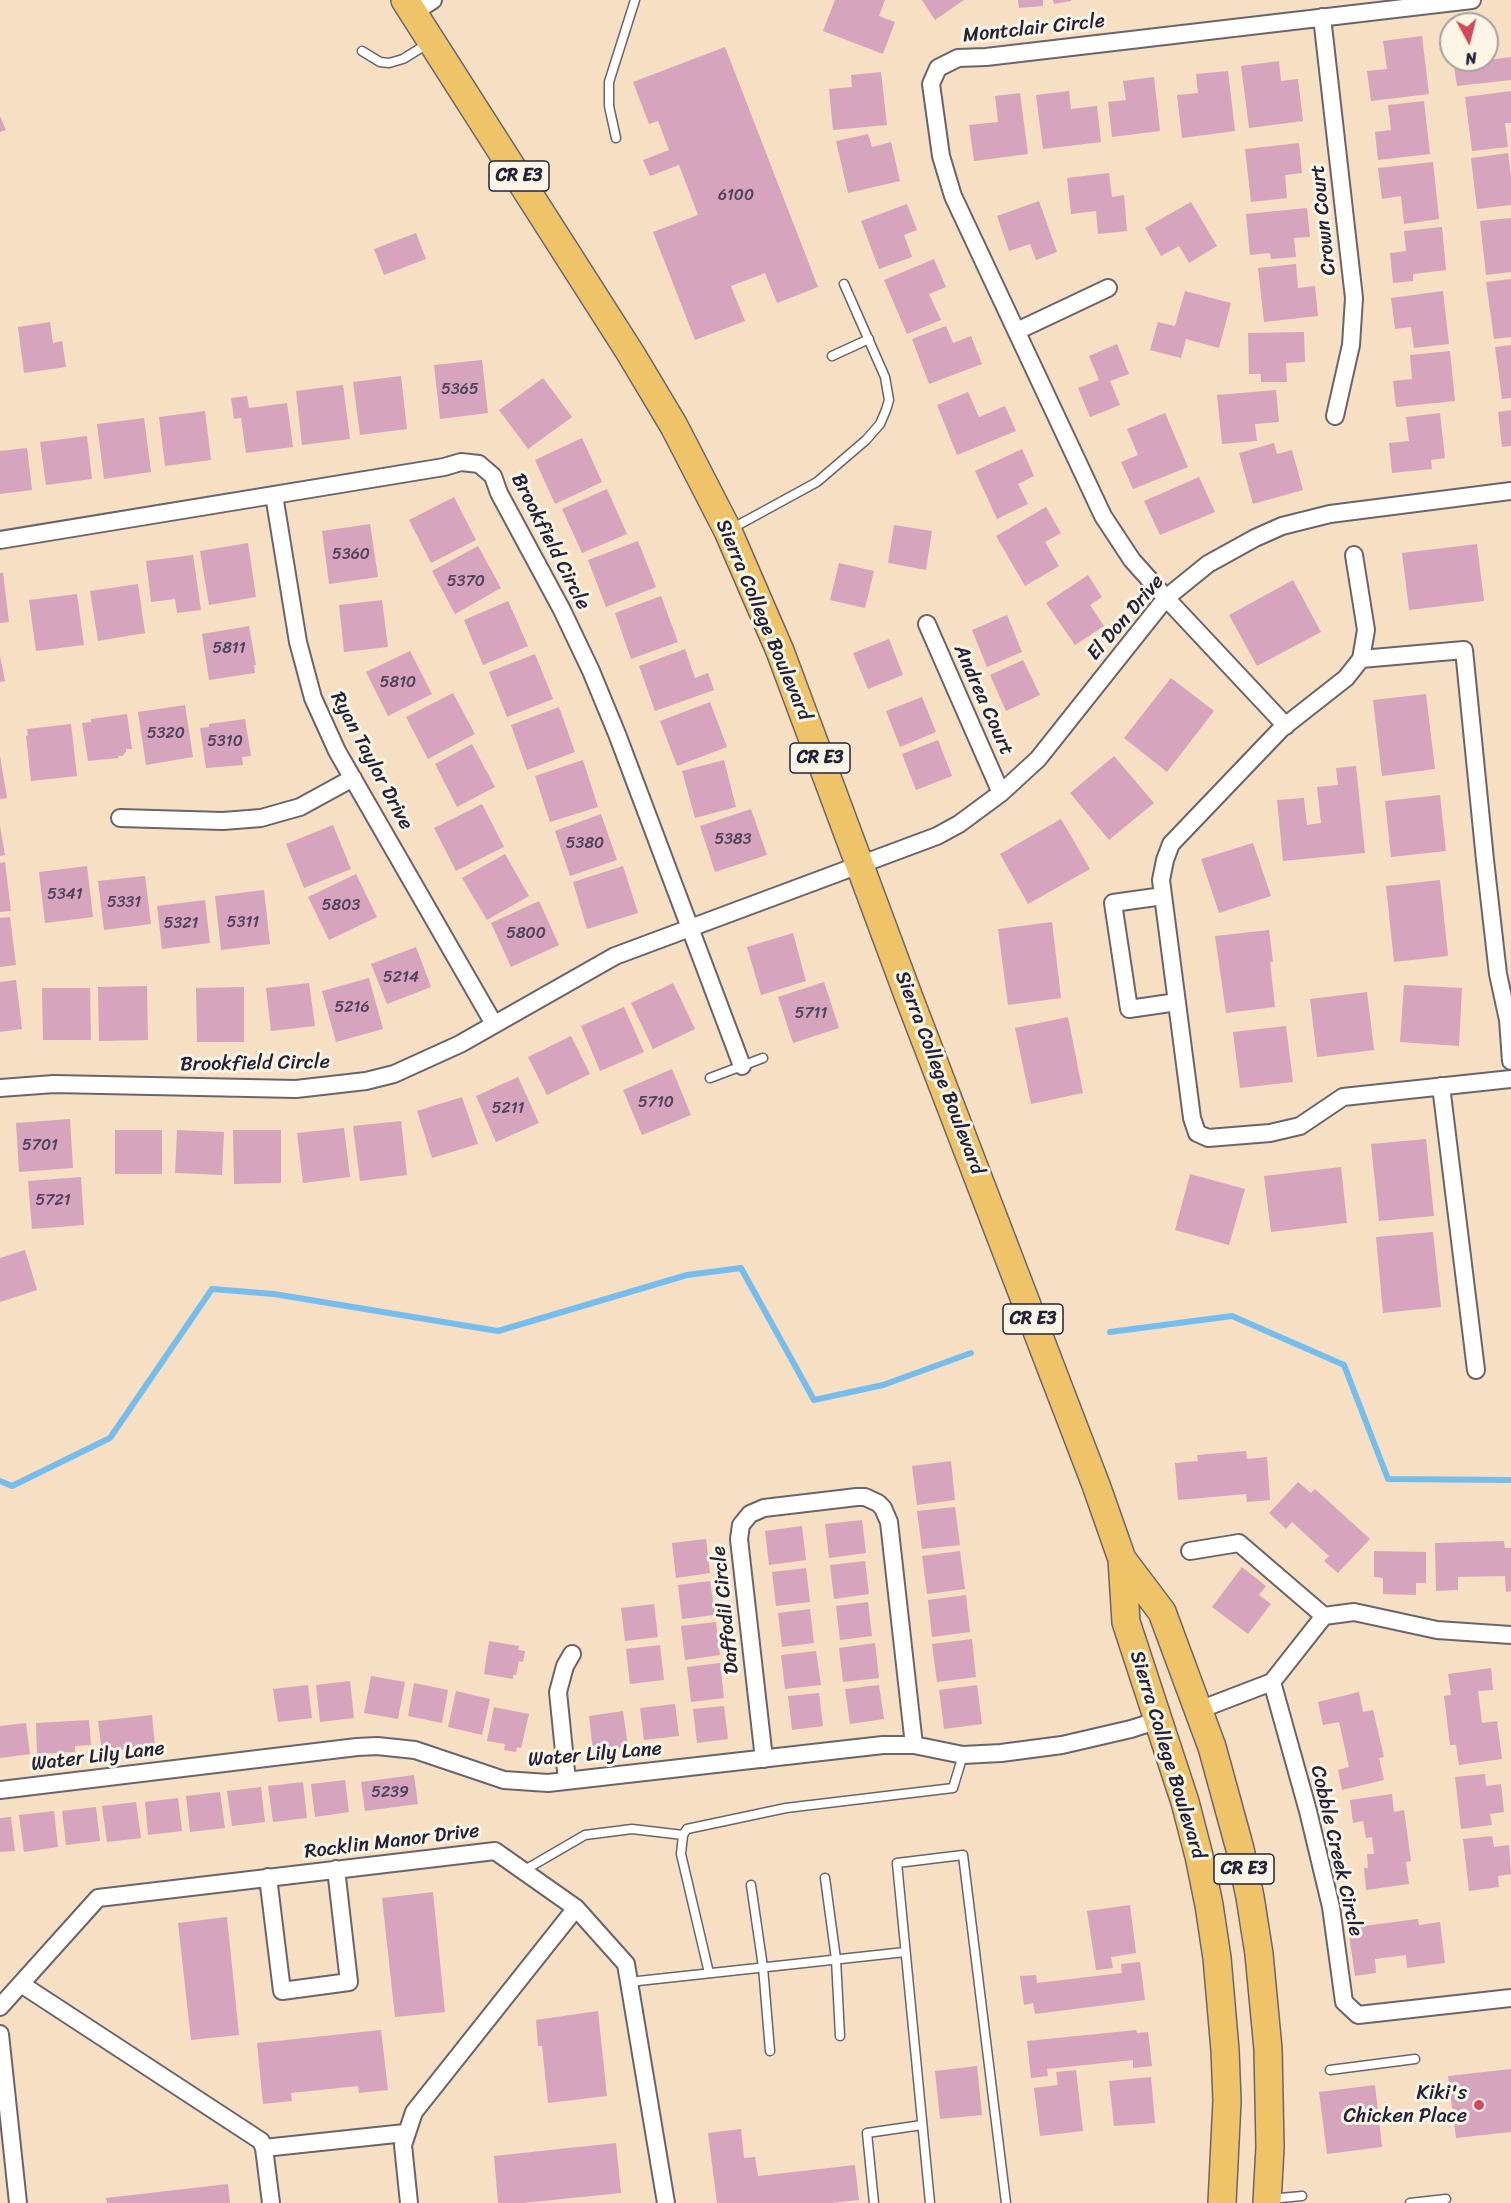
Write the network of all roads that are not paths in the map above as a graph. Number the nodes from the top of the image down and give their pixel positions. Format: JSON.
{"nodes":[{"id":1,"x":635,"y":0,"type":"edge"},
{"id":2,"x":1472,"y":0,"type":"edge"},
{"id":3,"x":417,"y":4,"type":"edge"},
{"id":4,"x":1323,"y":17,"type":"junction"},
{"id":5,"x":432,"y":41,"type":"junction"},
{"id":6,"x":362,"y":51,"type":"dead end"},
{"id":7,"x":616,"y":138,"type":"dead end"},
{"id":8,"x":844,"y":284,"type":"dead end"},
{"id":9,"x":1108,"y":288,"type":"dead end"},
{"id":10,"x":1017,"y":331,"type":"junction"},
{"id":11,"x":869,"y":339,"type":"junction"},
{"id":12,"x":832,"y":356,"type":"dead end"},
{"id":13,"x":1335,"y":416,"type":"dead end"},
{"id":14,"x":1511,"y":490,"type":"edge"},
{"id":15,"x":274,"y":495,"type":"junction"},
{"id":16,"x":728,"y":531,"type":"junction"},
{"id":17,"x":0,"y":540,"type":"edge"},
{"id":18,"x":1354,"y":555,"type":"dead end"},
{"id":19,"x":1166,"y":598,"type":"junction"},
{"id":20,"x":927,"y":624,"type":"dead end"},
{"id":21,"x":1361,"y":659,"type":"junction"},
{"id":22,"x":1286,"y":726,"type":"junction"},
{"id":23,"x":353,"y":778,"type":"junction"},
{"id":24,"x":1001,"y":793,"type":"junction"},
{"id":25,"x":120,"y":818,"type":"dead end"},
{"id":26,"x":860,"y":864,"type":"junction"},
{"id":27,"x":1163,"y":896,"type":"junction"},
{"id":28,"x":690,"y":928,"type":"junction"},
{"id":29,"x":1177,"y":1002,"type":"junction"},
{"id":30,"x":494,"y":1024,"type":"junction"},
{"id":31,"x":763,"y":1058,"type":"dead end"},
{"id":32,"x":1511,"y":1061,"type":"edge"},
{"id":33,"x":742,"y":1066,"type":"junction"},
{"id":34,"x":710,"y":1078,"type":"dead end"},
{"id":35,"x":1511,"y":1079,"type":"edge"},
{"id":36,"x":1441,"y":1086,"type":"junction"},
{"id":37,"x":0,"y":1088,"type":"edge"},
{"id":38,"x":1476,"y":1370,"type":"dead end"},
{"id":39,"x":1190,"y":1551,"type":"dead end"},
{"id":40,"x":1122,"y":1559,"type":"junction"},
{"id":41,"x":1324,"y":1616,"type":"junction"},
{"id":42,"x":1511,"y":1635,"type":"edge"},
{"id":43,"x":572,"y":1654,"type":"dead end"},
{"id":44,"x":1272,"y":1682,"type":"junction"},
{"id":45,"x":1199,"y":1710,"type":"junction"},
{"id":46,"x":1159,"y":1720,"type":"junction"},
{"id":47,"x":914,"y":1745,"type":"junction"},
{"id":48,"x":963,"y":1755,"type":"junction"},
{"id":49,"x":764,"y":1759,"type":"junction"},
{"id":50,"x":567,"y":1782,"type":"junction"},
{"id":51,"x":0,"y":1790,"type":"edge"},
{"id":52,"x":683,"y":1835,"type":"junction"},
{"id":53,"x":336,"y":1869,"type":"junction"},
{"id":54,"x":523,"y":1871,"type":"junction"},
{"id":55,"x":268,"y":1878,"type":"junction"},
{"id":56,"x":825,"y":1878,"type":"dead end"},
{"id":57,"x":751,"y":1885,"type":"dead end"},
{"id":58,"x":576,"y":1908,"type":"junction"},
{"id":59,"x":905,"y":1952,"type":"junction"},
{"id":60,"x":836,"y":1959,"type":"junction"},
{"id":61,"x":763,"y":1968,"type":"junction"},
{"id":62,"x":709,"y":1973,"type":"junction"},
{"id":63,"x":629,"y":1982,"type":"junction"},
{"id":64,"x":21,"y":1984,"type":"junction"},
{"id":65,"x":1511,"y":1998,"type":"edge"},
{"id":66,"x":0,"y":2007,"type":"edge"},
{"id":67,"x":0,"y":2034,"type":"edge"},
{"id":68,"x":840,"y":2036,"type":"dead end"},
{"id":69,"x":770,"y":2051,"type":"dead end"},
{"id":70,"x":1415,"y":2059,"type":"dead end"},
{"id":71,"x":1330,"y":2070,"type":"dead end"},
{"id":72,"x":922,"y":2124,"type":"junction"},
{"id":73,"x":405,"y":2133,"type":"junction"},
{"id":74,"x":264,"y":2148,"type":"junction"},
{"id":75,"x":1302,"y":2196,"type":"dead end"},
{"id":76,"x":1446,"y":2199,"type":"dead end"},
{"id":77,"x":1267,"y":2201,"type":"edge"},
{"id":78,"x":18,"y":2203,"type":"edge"},
{"id":79,"x":271,"y":2203,"type":"edge"},
{"id":80,"x":409,"y":2203,"type":"edge"},
{"id":81,"x":666,"y":2203,"type":"edge"},
{"id":82,"x":874,"y":2203,"type":"edge"},
{"id":83,"x":930,"y":2203,"type":"edge"},
{"id":84,"x":1006,"y":2203,"type":"edge"},
{"id":85,"x":1222,"y":2203,"type":"edge"},
{"id":86,"x":1410,"y":2203,"type":"edge"}],
"edges":[{"from":1,"to":7,"type":"lane"},
{"from":2,"to":4,"type":"street","name":"Montclair Circle"},
{"from":3,"to":5,"type":"main road","name":"Sierra College Boulevard","number":"CR E3"},
{"from":4,"to":10,"type":"street","name":"Montclair Circle"},
{"from":4,"to":13,"type":"street","name":"Crown Court"},
{"from":5,"to":6,"type":"lane"},
{"from":5,"to":16,"type":"main road","name":"Sierra College Boulevard","number":"CR E3"},
{"from":8,"to":11,"type":"lane"},
{"from":9,"to":10,"type":"street"},
{"from":10,"to":19,"type":"street","name":"Montclair Circle"},
{"from":11,"to":12,"type":"lane"},
{"from":11,"to":16,"type":"lane"},
{"from":14,"to":19,"type":"street","name":"El Don Drive"},
{"from":15,"to":17,"type":"street","name":"Brookfield Circle"},
{"from":15,"to":23,"type":"street","name":"Ryan Taylor Drive"},
{"from":15,"to":28,"type":"street","name":"Brookfield Circle"},
{"from":16,"to":26,"type":"main road","name":"Sierra College Boulevard","number":"CR E3"},
{"from":18,"to":21,"type":"street"},
{"from":19,"to":22,"type":"street","name":"Montclair Circle"},
{"from":19,"to":24,"type":"street","name":"El Don Drive"},
{"from":20,"to":24,"type":"street","name":"Andrea Court"},
{"from":21,"to":22,"type":"street"},
{"from":21,"to":32,"type":"street"},
{"from":22,"to":27,"type":"street"},
{"from":23,"to":25,"type":"street"},
{"from":23,"to":30,"type":"street","name":"Ryan Taylor Drive"},
{"from":24,"to":26,"type":"street","name":"El Don Drive"},
{"from":26,"to":28,"type":"street","name":"Brookfield Circle"},
{"from":26,"to":40,"type":"main road","name":"Sierra College Boulevard","number":"CR E3"},
{"from":27,"to":29,"type":"street"},
{"from":27,"to":29,"type":"street"},
{"from":28,"to":30,"type":"street","name":"Brookfield Circle"},
{"from":28,"to":33,"type":"street"},
{"from":29,"to":36,"type":"street"},
{"from":30,"to":37,"type":"street","name":"Brookfield Circle"},
{"from":31,"to":33,"type":"lane"},
{"from":33,"to":34,"type":"lane"},
{"from":35,"to":36,"type":"street"},
{"from":36,"to":38,"type":"street"},
{"from":39,"to":41,"type":"street"},
{"from":40,"to":45,"type":"main road","name":"Sierra College Boulevard","number":"CR E3"},
{"from":40,"to":46,"type":"main road","name":"Sierra College Boulevard","number":"CR E3"},
{"from":41,"to":42,"type":"street"},
{"from":41,"to":44,"type":"street"},
{"from":43,"to":50,"type":"street"},
{"from":44,"to":45,"type":"street"},
{"from":44,"to":65,"type":"street","name":"Cobble Creek Circle"},
{"from":45,"to":77,"type":"main road","name":"Sierra College Boulevard","number":"CR E3"},
{"from":46,"to":48,"type":"street","name":"Water Lily Lane"},
{"from":46,"to":85,"type":"main road","name":"Sierra College Boulevard","number":"CR E3"},
{"from":47,"to":48,"type":"street","name":"Water Lily Lane"},
{"from":47,"to":49,"type":"street","name":"Water Lily Lane"},
{"from":47,"to":49,"type":"street","name":"Daffodil Circle"},
{"from":48,"to":52,"type":"lane"},
{"from":49,"to":50,"type":"street","name":"Water Lily Lane"},
{"from":50,"to":51,"type":"street","name":"Water Lily Lane"},
{"from":52,"to":54,"type":"lane"},
{"from":52,"to":62,"type":"lane"},
{"from":53,"to":54,"type":"street","name":"Rocklin Manor Drive"},
{"from":53,"to":55,"type":"street","name":"Rocklin Manor Drive"},
{"from":53,"to":55,"type":"street"},
{"from":54,"to":58,"type":"street","name":"Rocklin Manor Drive"},
{"from":55,"to":64,"type":"street","name":"Rocklin Manor Drive"},
{"from":56,"to":60,"type":"lane"},
{"from":57,"to":61,"type":"lane"},
{"from":58,"to":63,"type":"street","name":"Rocklin Manor Drive"},
{"from":58,"to":73,"type":"street"},
{"from":59,"to":60,"type":"lane"},
{"from":59,"to":72,"type":"lane"},
{"from":59,"to":84,"type":"lane"},
{"from":60,"to":61,"type":"lane"},
{"from":60,"to":68,"type":"lane"},
{"from":61,"to":62,"type":"lane"},
{"from":61,"to":69,"type":"lane"},
{"from":62,"to":63,"type":"lane"},
{"from":63,"to":81,"type":"street","name":"Rocklin Manor Drive"},
{"from":64,"to":66,"type":"street","name":"Rocklin Manor Drive"},
{"from":64,"to":74,"type":"street"},
{"from":67,"to":78,"type":"street"},
{"from":70,"to":71,"type":"lane"},
{"from":72,"to":82,"type":"lane"},
{"from":72,"to":83,"type":"lane"},
{"from":73,"to":74,"type":"street"},
{"from":73,"to":80,"type":"street"},
{"from":74,"to":79,"type":"street"},
{"from":75,"to":77,"type":"lane"},
{"from":76,"to":86,"type":"lane"}]}
